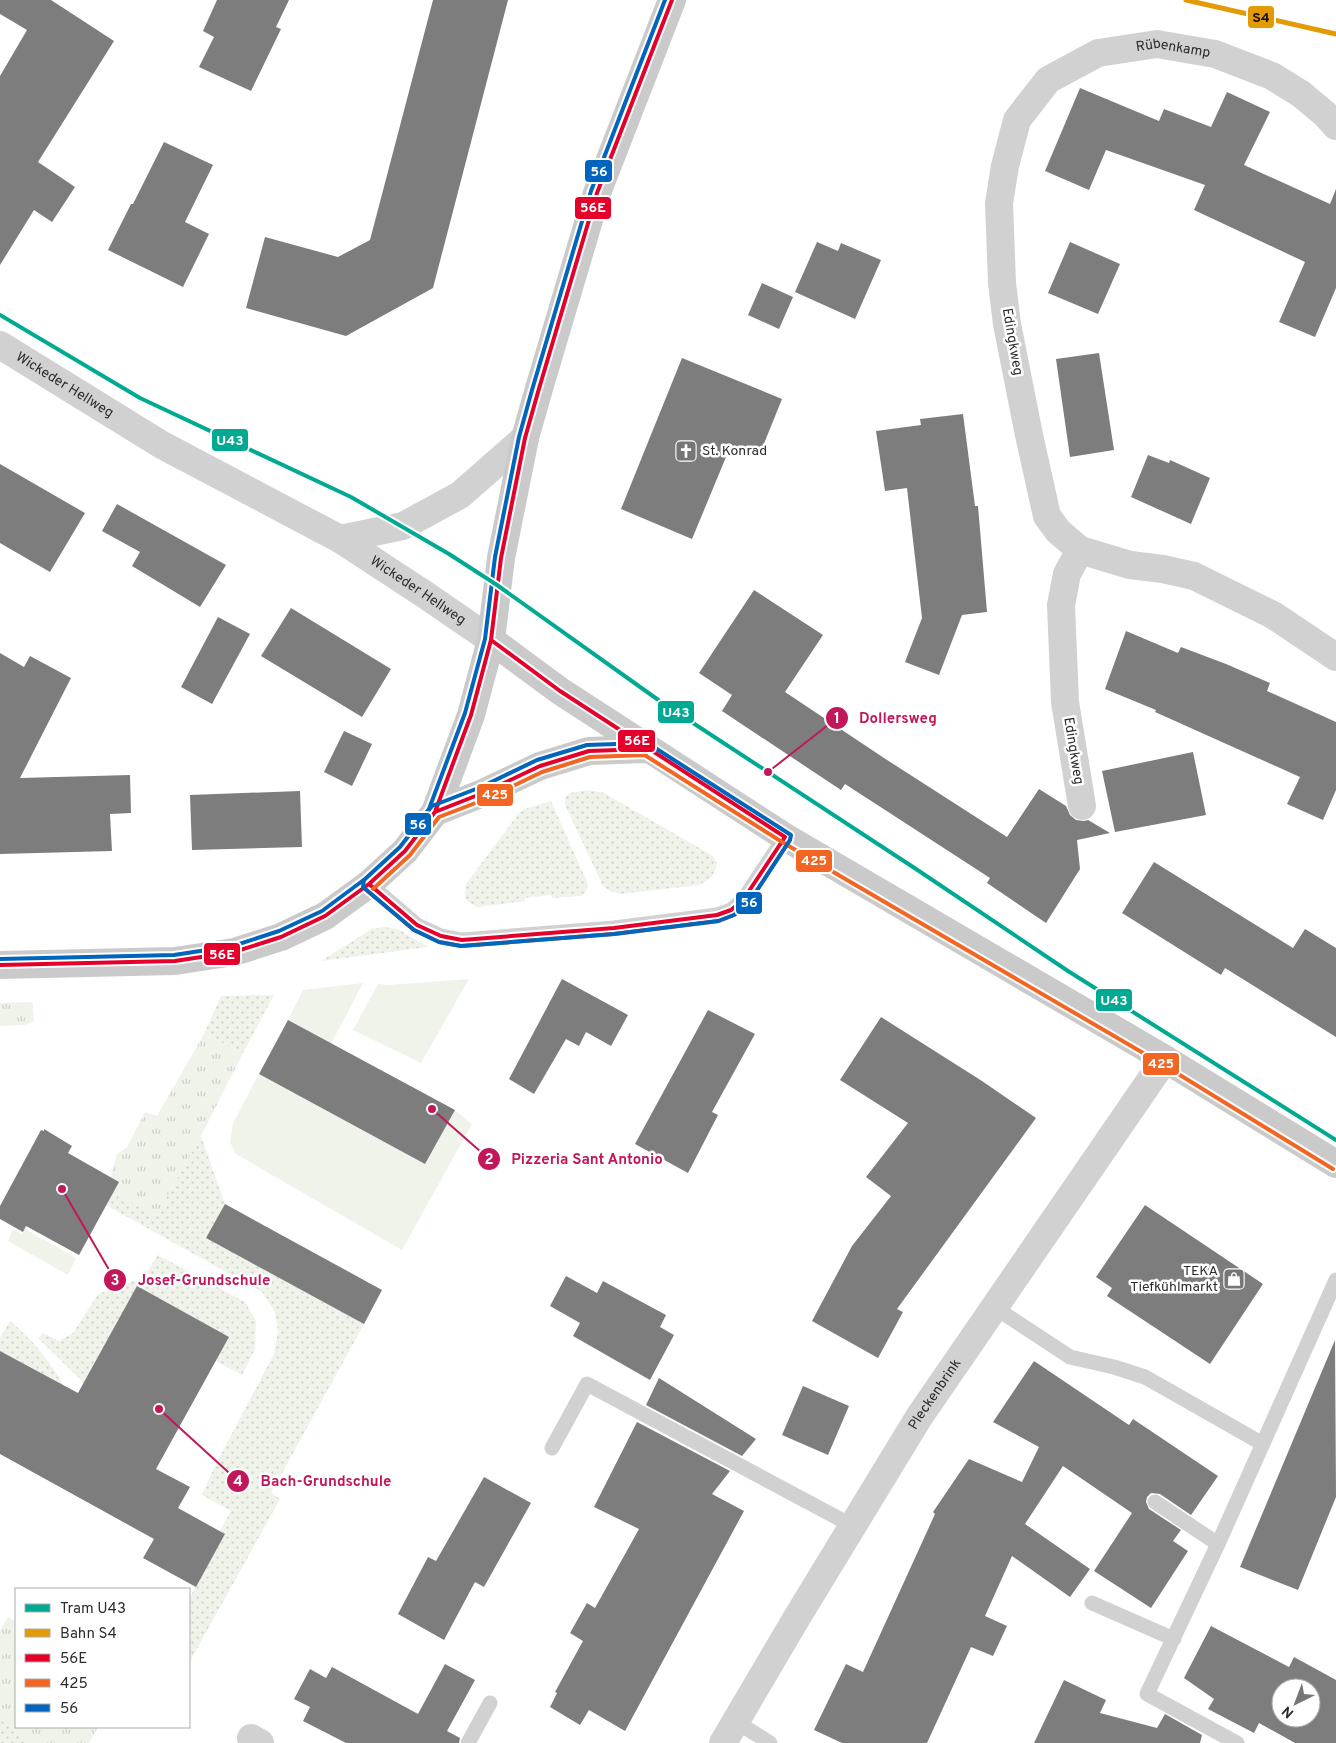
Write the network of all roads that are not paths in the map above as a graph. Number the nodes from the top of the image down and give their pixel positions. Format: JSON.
{"nodes":[{"id":1,"x":672,"y":0,"type":"edge"},
{"id":2,"x":1017,"y":120,"type":"joint"},
{"id":3,"x":1336,"y":126,"type":"edge"},
{"id":4,"x":0,"y":345,"type":"edge"},
{"id":5,"x":525,"y":438,"type":"junction"},
{"id":6,"x":340,"y":539,"type":"junction"},
{"id":7,"x":1080,"y":550,"type":"junction"},
{"id":8,"x":491,"y":640,"type":"junction"},
{"id":9,"x":1336,"y":658,"type":"edge"},
{"id":10,"x":646,"y":748,"type":"junction"},
{"id":11,"x":1082,"y":806,"type":"dead end"},
{"id":12,"x":435,"y":812,"type":"junction"},
{"id":13,"x":785,"y":837,"type":"junction"},
{"id":14,"x":370,"y":884,"type":"junction"},
{"id":15,"x":0,"y":965,"type":"edge"},
{"id":16,"x":1164,"y":1059,"type":"junction"},
{"id":17,"x":1336,"y":1164,"type":"edge"},
{"id":18,"x":1336,"y":1280,"type":"edge"},
{"id":19,"x":994,"y":1307,"type":"junction"},
{"id":20,"x":1263,"y":1444,"type":"junction"},
{"id":21,"x":552,"y":1448,"type":"dead end"},
{"id":22,"x":1155,"y":1502,"type":"dead end"},
{"id":23,"x":853,"y":1526,"type":"junction"},
{"id":24,"x":1218,"y":1544,"type":"junction"},
{"id":25,"x":1092,"y":1603,"type":"dead end"},
{"id":26,"x":1174,"y":1639,"type":"junction"},
{"id":27,"x":490,"y":1703,"type":"dead end"},
{"id":28,"x":729,"y":1732,"type":"edge"},
{"id":29,"x":468,"y":1743,"type":"edge"},
{"id":30,"x":770,"y":1743,"type":"edge"},
{"id":31,"x":1236,"y":1743,"type":"edge"}],
"edges":[{"from":1,"to":5,"type":"main road"},
{"from":2,"to":3,"type":"street","name":"Rübenkamp"},
{"from":2,"to":7,"type":"street","name":"Edingkweg"},
{"from":4,"to":6,"type":"street","name":"Wickeder Hellweg"},
{"from":5,"to":6,"type":"street"},
{"from":5,"to":8,"type":"main road"},
{"from":6,"to":8,"type":"street","name":"Wickeder Hellweg"},
{"from":7,"to":9,"type":"street","name":"Edingkweg"},
{"from":7,"to":11,"type":"street","name":"Edingkweg"},
{"from":8,"to":10,"type":"main road","name":"Wickeder Hellweg"},
{"from":8,"to":12,"type":"main road"},
{"from":10,"to":12,"type":"main road"},
{"from":10,"to":13,"type":"main road","name":"Wickeder Hellweg"},
{"from":12,"to":14,"type":"main road"},
{"from":13,"to":14,"type":"lane"},
{"from":13,"to":16,"type":"main road","name":"Wickeder Hellweg"},
{"from":14,"to":15,"type":"main road"},
{"from":16,"to":17,"type":"main road","name":"Wickeder Hellweg"},
{"from":16,"to":19,"type":"street","name":"Pleckenbrink"},
{"from":18,"to":20,"type":"lane"},
{"from":19,"to":20,"type":"lane"},
{"from":19,"to":23,"type":"street","name":"Pleckenbrink"},
{"from":20,"to":24,"type":"lane"},
{"from":21,"to":23,"type":"lane"},
{"from":22,"to":24,"type":"lane"},
{"from":23,"to":28,"type":"street","name":"Pleckenbrink"},
{"from":24,"to":26,"type":"lane"},
{"from":25,"to":26,"type":"lane"},
{"from":26,"to":31,"type":"lane"},
{"from":27,"to":29,"type":"lane"},
{"from":28,"to":30,"type":"lane"}]}
